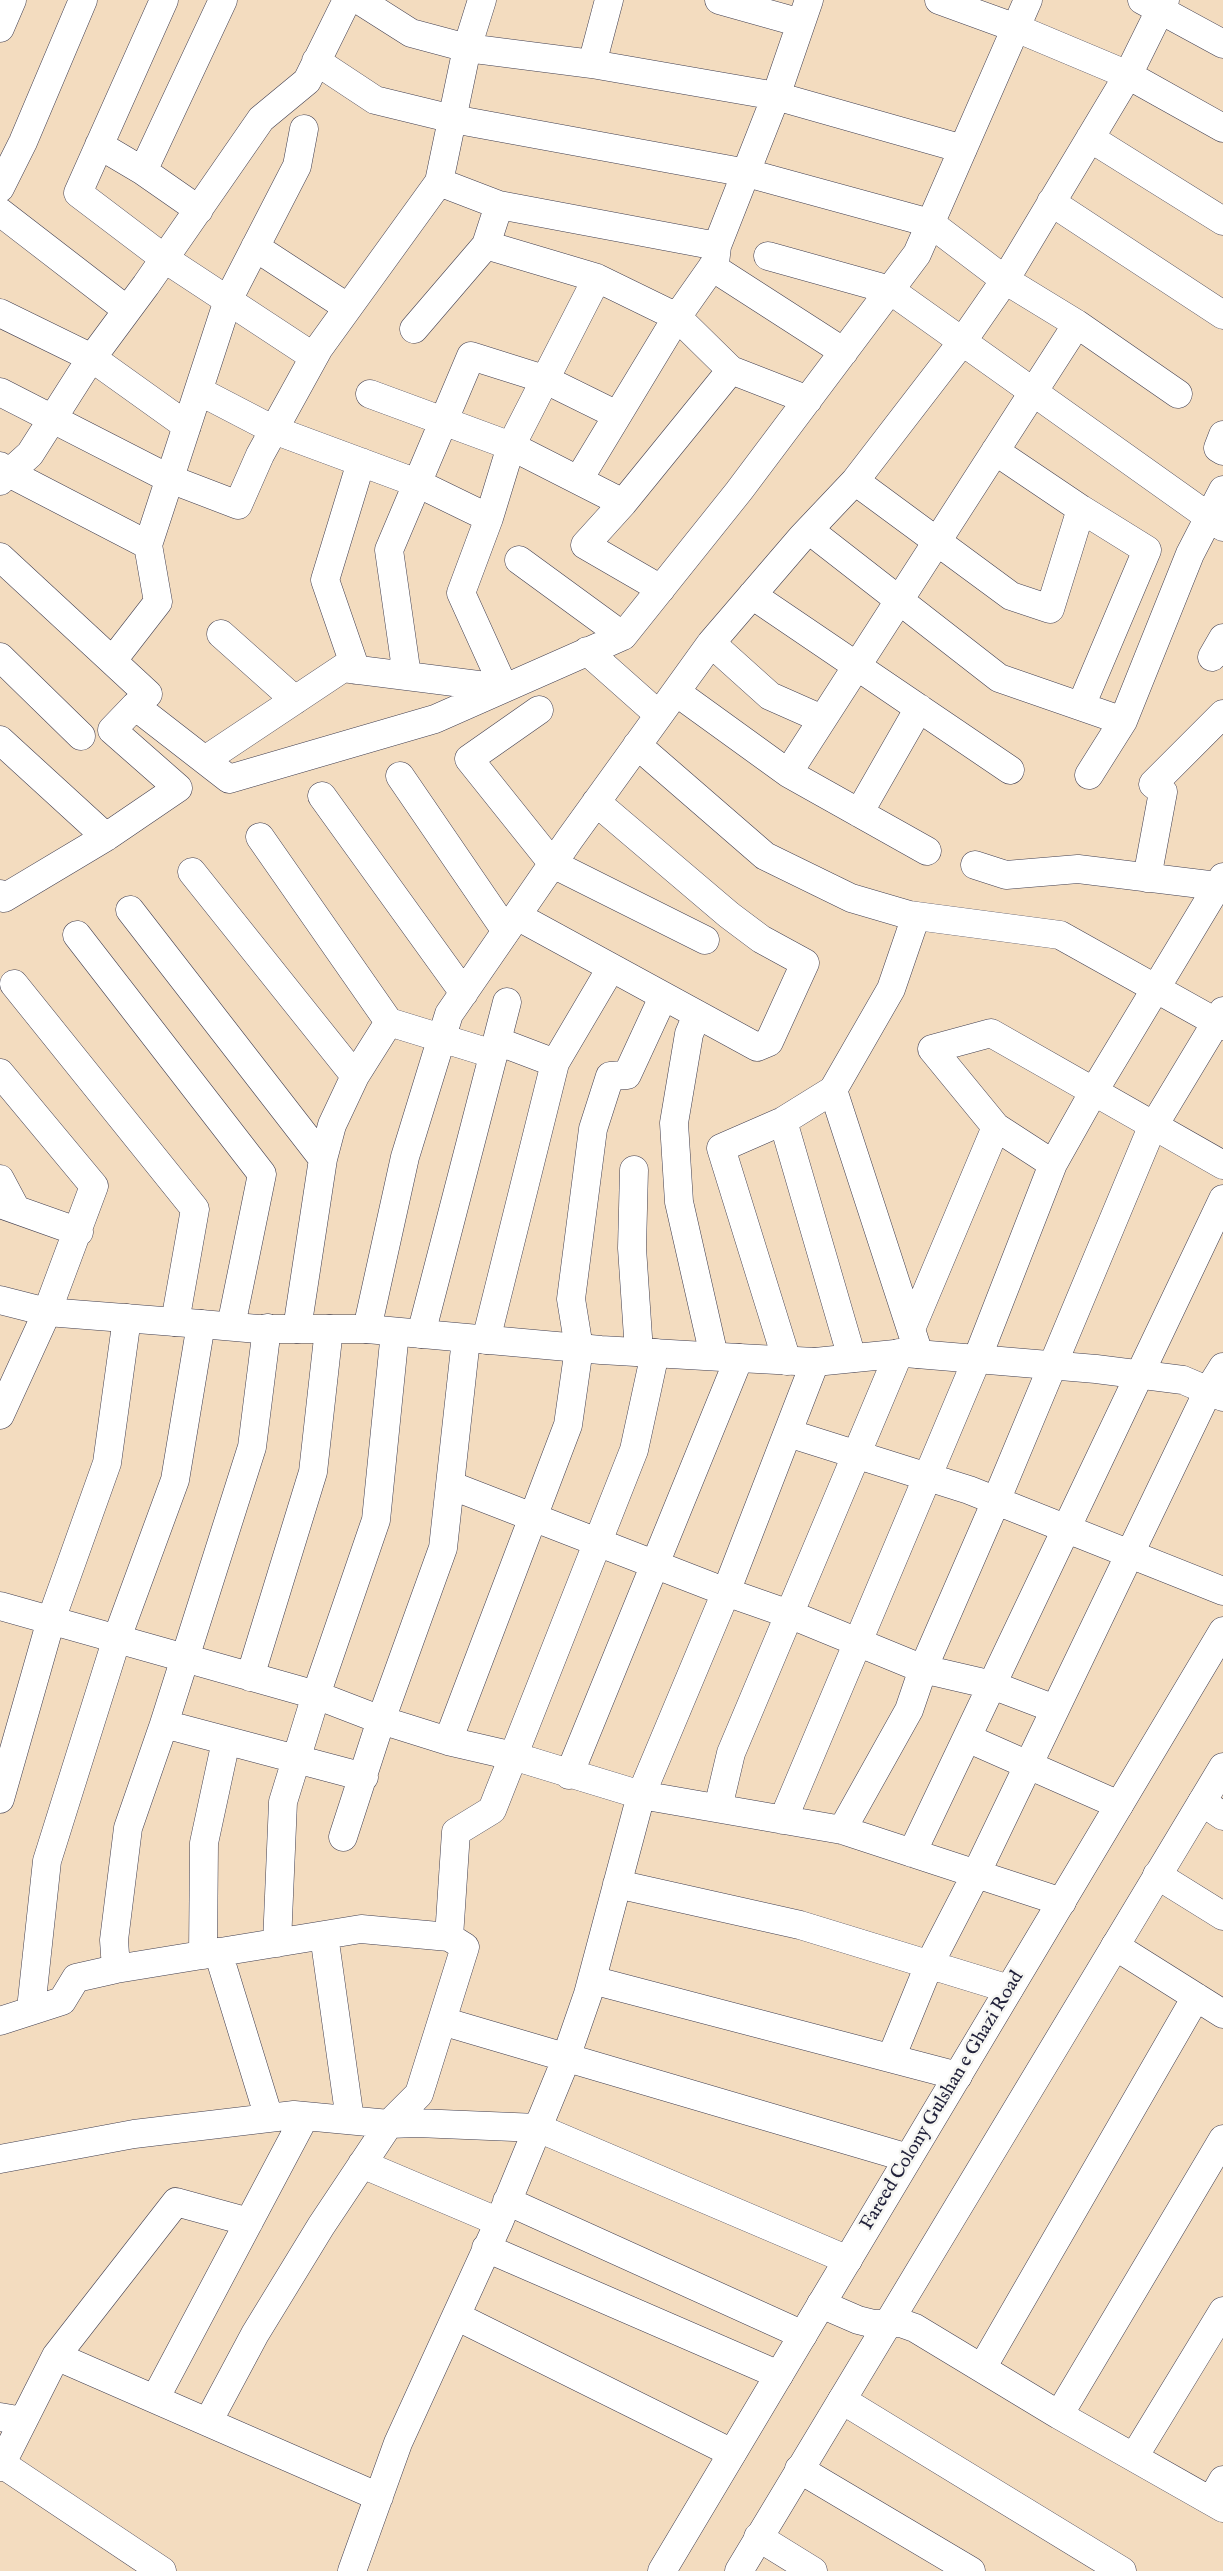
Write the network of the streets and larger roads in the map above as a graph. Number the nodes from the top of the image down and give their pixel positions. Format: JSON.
{"nodes":[{"id":1,"x":83,"y":0,"type":"edge"},
{"id":2,"x":164,"y":0,"type":"edge"},
{"id":3,"x":223,"y":0,"type":"edge"},
{"id":4,"x":347,"y":0,"type":"edge"},
{"id":5,"x":359,"y":0,"type":"edge"},
{"id":6,"x":482,"y":0,"type":"edge"},
{"id":7,"x":609,"y":0,"type":"edge"},
{"id":8,"x":719,"y":0,"type":"edge"},
{"id":9,"x":939,"y":0,"type":"edge"},
{"id":10,"x":1028,"y":0,"type":"edge"},
{"id":11,"x":1155,"y":3,"type":"edge"},
{"id":12,"x":805,"y":12,"type":"edge"},
{"id":13,"x":1016,"y":28,"type":"junction"},
{"id":14,"x":1223,"y":44,"type":"edge"},
{"id":15,"x":467,"y":48,"type":"junction"},
{"id":16,"x":316,"y":61,"type":"junction"},
{"id":17,"x":592,"y":64,"type":"junction"},
{"id":18,"x":1128,"y":75,"type":"junction"},
{"id":19,"x":776,"y":96,"type":"junction"},
{"id":20,"x":453,"y":119,"type":"junction"},
{"id":21,"x":1223,"y":128,"type":"edge"},
{"id":22,"x":304,"y":129,"type":"dead end"},
{"id":23,"x":1090,"y":138,"type":"junction"},
{"id":24,"x":99,"y":145,"type":"junction"},
{"id":25,"x":963,"y":149,"type":"junction"},
{"id":26,"x":142,"y":170,"type":"junction"},
{"id":27,"x":747,"y":172,"type":"junction"},
{"id":28,"x":439,"y":182,"type":"junction"},
{"id":29,"x":0,"y":188,"type":"edge"},
{"id":30,"x":1052,"y":202,"type":"junction"},
{"id":31,"x":499,"y":205,"type":"junction"},
{"id":32,"x":199,"y":210,"type":"junction"},
{"id":33,"x":0,"y":212,"type":"edge"},
{"id":34,"x":1223,"y":222,"type":"edge"},
{"id":35,"x":930,"y":224,"type":"junction"},
{"id":36,"x":486,"y":245,"type":"junction"},
{"id":37,"x":255,"y":247,"type":"junction"},
{"id":38,"x":715,"y":256,"type":"junction"},
{"id":39,"x":768,"y":256,"type":"dead end"},
{"id":40,"x":165,"y":259,"type":"junction"},
{"id":41,"x":597,"y":278,"type":"junction"},
{"id":42,"x":1005,"y":280,"type":"junction"},
{"id":43,"x":890,"y":290,"type":"junction"},
{"id":44,"x":228,"y":300,"type":"junction"},
{"id":45,"x":347,"y":307,"type":"junction"},
{"id":46,"x":128,"y":310,"type":"junction"},
{"id":47,"x":0,"y":313,"type":"edge"},
{"id":48,"x":1223,"y":315,"type":"edge"},
{"id":49,"x":677,"y":317,"type":"junction"},
{"id":50,"x":1077,"y":324,"type":"junction"},
{"id":51,"x":414,"y":329,"type":"dead end"},
{"id":52,"x":962,"y":342,"type":"junction"},
{"id":53,"x":844,"y":352,"type":"junction"},
{"id":54,"x":314,"y":357,"type":"junction"},
{"id":55,"x":92,"y":358,"type":"junction"},
{"id":56,"x":731,"y":370,"type":"junction"},
{"id":57,"x":544,"y":379,"type":"junction"},
{"id":58,"x":198,"y":391,"type":"junction"},
{"id":59,"x":0,"y":392,"type":"edge"},
{"id":60,"x":1033,"y":392,"type":"junction"},
{"id":61,"x":370,"y":394,"type":"dead end"},
{"id":62,"x":1178,"y":394,"type":"dead end"},
{"id":63,"x":808,"y":400,"type":"junction"},
{"id":64,"x":617,"y":415,"type":"junction"},
{"id":65,"x":53,"y":418,"type":"junction"},
{"id":66,"x":443,"y":422,"type":"junction"},
{"id":67,"x":187,"y":426,"type":"junction"},
{"id":68,"x":274,"y":430,"type":"junction"},
{"id":69,"x":1223,"y":435,"type":"edge"},
{"id":70,"x":511,"y":446,"type":"junction"},
{"id":71,"x":995,"y":451,"type":"junction"},
{"id":72,"x":1223,"y":451,"type":"edge"},
{"id":73,"x":361,"y":462,"type":"junction"},
{"id":74,"x":3,"y":473,"type":"edge"},
{"id":75,"x":170,"y":479,"type":"junction"},
{"id":76,"x":579,"y":479,"type":"junction"},
{"id":77,"x":855,"y":481,"type":"junction"},
{"id":78,"x":417,"y":483,"type":"junction"},
{"id":79,"x":1223,"y":490,"type":"edge"},
{"id":80,"x":623,"y":503,"type":"junction"},
{"id":81,"x":1081,"y":509,"type":"junction"},
{"id":82,"x":489,"y":518,"type":"junction"},
{"id":83,"x":1216,"y":523,"type":"edge"},
{"id":84,"x":808,"y":530,"type":"junction"},
{"id":85,"x":937,"y":542,"type":"junction"},
{"id":86,"x":148,"y":545,"type":"junction"},
{"id":87,"x":0,"y":557,"type":"edge"},
{"id":88,"x":519,"y":560,"type":"dead end"},
{"id":89,"x":661,"y":589,"type":"junction"},
{"id":90,"x":752,"y":595,"type":"junction"},
{"id":91,"x":899,"y":600,"type":"junction"},
{"id":92,"x":221,"y":634,"type":"dead end"},
{"id":93,"x":623,"y":636,"type":"junction"},
{"id":94,"x":711,"y":642,"type":"junction"},
{"id":95,"x":587,"y":651,"type":"junction"},
{"id":96,"x":0,"y":657,"type":"edge"},
{"id":97,"x":113,"y":660,"type":"junction"},
{"id":98,"x":857,"y":666,"type":"junction"},
{"id":99,"x":356,"y":670,"type":"junction"},
{"id":100,"x":407,"y":676,"type":"junction"},
{"id":101,"x":504,"y":688,"type":"junction"},
{"id":102,"x":676,"y":692,"type":"junction"},
{"id":103,"x":295,"y":700,"type":"junction"},
{"id":104,"x":135,"y":706,"type":"junction"},
{"id":105,"x":1081,"y":706,"type":"junction"},
{"id":106,"x":919,"y":708,"type":"junction"},
{"id":107,"x":539,"y":710,"type":"dead end"},
{"id":108,"x":1223,"y":714,"type":"edge"},
{"id":109,"x":659,"y":715,"type":"junction"},
{"id":110,"x":822,"y":719,"type":"junction"},
{"id":111,"x":1123,"y":721,"type":"junction"},
{"id":112,"x":81,"y":736,"type":"dead end"},
{"id":113,"x":0,"y":740,"type":"edge"},
{"id":114,"x":638,"y":745,"type":"junction"},
{"id":115,"x":205,"y":760,"type":"junction"},
{"id":116,"x":1010,"y":770,"type":"dead end"},
{"id":117,"x":788,"y":773,"type":"junction"},
{"id":118,"x":1089,"y":775,"type":"dead end"},
{"id":119,"x":400,"y":776,"type":"dead end"},
{"id":120,"x":322,"y":796,"type":"dead end"},
{"id":121,"x":596,"y":802,"type":"junction"},
{"id":122,"x":859,"y":813,"type":"junction"},
{"id":123,"x":106,"y":837,"type":"junction"},
{"id":124,"x":260,"y":837,"type":"dead end"},
{"id":125,"x":927,"y":852,"type":"dead end"},
{"id":126,"x":553,"y":864,"type":"junction"},
{"id":127,"x":975,"y":865,"type":"dead end"},
{"id":128,"x":192,"y":872,"type":"dead end"},
{"id":129,"x":1147,"y":878,"type":"junction"},
{"id":130,"x":1221,"y":885,"type":"edge"},
{"id":131,"x":0,"y":894,"type":"edge"},
{"id":132,"x":130,"y":910,"type":"dead end"},
{"id":133,"x":916,"y":916,"type":"junction"},
{"id":134,"x":512,"y":924,"type":"junction"},
{"id":135,"x":77,"y":935,"type":"dead end"},
{"id":136,"x":705,"y":940,"type":"dead end"},
{"id":137,"x":611,"y":968,"type":"junction"},
{"id":138,"x":14,"y":984,"type":"dead end"},
{"id":139,"x":1156,"y":990,"type":"junction"},
{"id":140,"x":464,"y":993,"type":"junction"},
{"id":141,"x":663,"y":996,"type":"junction"},
{"id":142,"x":507,"y":1002,"type":"dead end"},
{"id":143,"x":697,"y":1015,"type":"junction"},
{"id":144,"x":1221,"y":1020,"type":"edge"},
{"id":145,"x":389,"y":1022,"type":"junction"},
{"id":146,"x":442,"y":1038,"type":"junction"},
{"id":147,"x":495,"y":1048,"type":"junction"},
{"id":148,"x":555,"y":1063,"type":"junction"},
{"id":149,"x":0,"y":1073,"type":"edge"},
{"id":150,"x":355,"y":1076,"type":"junction"},
{"id":151,"x":833,"y":1090,"type":"junction"},
{"id":152,"x":1094,"y":1091,"type":"junction"},
{"id":153,"x":783,"y":1122,"type":"junction"},
{"id":154,"x":1154,"y":1125,"type":"junction"},
{"id":155,"x":996,"y":1127,"type":"junction"},
{"id":156,"x":323,"y":1160,"type":"junction"},
{"id":157,"x":1053,"y":1164,"type":"junction"},
{"id":158,"x":1223,"y":1164,"type":"edge"},
{"id":159,"x":634,"y":1170,"type":"dead end"},
{"id":160,"x":0,"y":1179,"type":"edge"},
{"id":161,"x":1223,"y":1199,"type":"edge"},
{"id":162,"x":8,"y":1206,"type":"edge"},
{"id":163,"x":79,"y":1232,"type":"junction"},
{"id":164,"x":0,"y":1300,"type":"edge"},
{"id":165,"x":47,"y":1312,"type":"junction"},
{"id":166,"x":128,"y":1318,"type":"junction"},
{"id":167,"x":188,"y":1323,"type":"junction"},
{"id":168,"x":231,"y":1326,"type":"junction"},
{"id":169,"x":267,"y":1328,"type":"junction"},
{"id":170,"x":297,"y":1329,"type":"junction"},
{"id":171,"x":328,"y":1329,"type":"junction"},
{"id":172,"x":367,"y":1329,"type":"junction"},
{"id":173,"x":408,"y":1333,"type":"junction"},
{"id":174,"x":476,"y":1339,"type":"junction"},
{"id":175,"x":910,"y":1345,"type":"junction"},
{"id":176,"x":580,"y":1348,"type":"junction"},
{"id":177,"x":647,"y":1352,"type":"junction"},
{"id":178,"x":727,"y":1357,"type":"junction"},
{"id":179,"x":852,"y":1358,"type":"junction"},
{"id":180,"x":978,"y":1359,"type":"junction"},
{"id":181,"x":787,"y":1361,"type":"junction"},
{"id":182,"x":815,"y":1362,"type":"junction"},
{"id":183,"x":1053,"y":1365,"type":"junction"},
{"id":184,"x":1223,"y":1367,"type":"edge"},
{"id":185,"x":1140,"y":1375,"type":"junction"},
{"id":186,"x":1216,"y":1394,"type":"edge"},
{"id":187,"x":0,"y":1415,"type":"edge"},
{"id":188,"x":788,"y":1433,"type":"junction"},
{"id":189,"x":856,"y":1454,"type":"junction"},
{"id":190,"x":928,"y":1477,"type":"junction"},
{"id":191,"x":450,"y":1485,"type":"junction"},
{"id":192,"x":996,"y":1501,"type":"junction"},
{"id":193,"x":533,"y":1517,"type":"junction"},
{"id":194,"x":1066,"y":1529,"type":"junction"},
{"id":195,"x":598,"y":1542,"type":"junction"},
{"id":196,"x":1130,"y":1554,"type":"junction"},
{"id":197,"x":655,"y":1565,"type":"junction"},
{"id":198,"x":1223,"y":1591,"type":"edge"},
{"id":199,"x":726,"y":1592,"type":"junction"},
{"id":200,"x":0,"y":1606,"type":"edge"},
{"id":201,"x":789,"y":1614,"type":"junction"},
{"id":202,"x":51,"y":1620,"type":"junction"},
{"id":203,"x":1223,"y":1631,"type":"edge"},
{"id":204,"x":117,"y":1638,"type":"junction"},
{"id":205,"x":857,"y":1643,"type":"junction"},
{"id":206,"x":184,"y":1656,"type":"junction"},
{"id":207,"x":923,"y":1669,"type":"junction"},
{"id":208,"x":250,"y":1677,"type":"junction"},
{"id":209,"x":992,"y":1685,"type":"junction"},
{"id":210,"x":316,"y":1695,"type":"junction"},
{"id":211,"x":1055,"y":1709,"type":"junction"},
{"id":212,"x":381,"y":1720,"type":"junction"},
{"id":213,"x":164,"y":1724,"type":"junction"},
{"id":214,"x":967,"y":1738,"type":"junction"},
{"id":215,"x":226,"y":1741,"type":"junction"},
{"id":216,"x":448,"y":1741,"type":"junction"},
{"id":217,"x":513,"y":1756,"type":"junction"},
{"id":218,"x":296,"y":1759,"type":"junction"},
{"id":219,"x":1028,"y":1765,"type":"junction"},
{"id":220,"x":1223,"y":1767,"type":"edge"},
{"id":221,"x":569,"y":1775,"type":"junction"},
{"id":222,"x":364,"y":1777,"type":"junction"},
{"id":223,"x":641,"y":1795,"type":"junction"},
{"id":224,"x":0,"y":1799,"type":"edge"},
{"id":225,"x":1119,"y":1805,"type":"junction"},
{"id":226,"x":718,"y":1808,"type":"junction"},
{"id":227,"x":1212,"y":1809,"type":"edge"},
{"id":228,"x":783,"y":1820,"type":"junction"},
{"id":229,"x":842,"y":1830,"type":"junction"},
{"id":230,"x":343,"y":1837,"type":"dead end"},
{"id":231,"x":912,"y":1853,"type":"junction"},
{"id":232,"x":976,"y":1874,"type":"junction"},
{"id":233,"x":1158,"y":1875,"type":"junction"},
{"id":234,"x":617,"y":1884,"type":"junction"},
{"id":235,"x":1062,"y":1902,"type":"junction"},
{"id":236,"x":1223,"y":1916,"type":"edge"},
{"id":237,"x":324,"y":1935,"type":"junction"},
{"id":238,"x":449,"y":1937,"type":"junction"},
{"id":239,"x":277,"y":1943,"type":"junction"},
{"id":240,"x":1115,"y":1946,"type":"junction"},
{"id":241,"x":211,"y":1954,"type":"junction"},
{"id":242,"x":929,"y":1965,"type":"junction"},
{"id":243,"x":116,"y":1969,"type":"junction"},
{"id":244,"x":592,"y":1980,"type":"junction"},
{"id":245,"x":1009,"y":1989,"type":"junction"},
{"id":246,"x":1196,"y":1998,"type":"junction"},
{"id":247,"x":31,"y":2009,"type":"junction"},
{"id":248,"x":1223,"y":2014,"type":"edge"},
{"id":249,"x":0,"y":2020,"type":"edge"},
{"id":250,"x":442,"y":2022,"type":"junction"},
{"id":251,"x":891,"y":2058,"type":"junction"},
{"id":252,"x":565,"y":2059,"type":"junction"},
{"id":253,"x":958,"y":2076,"type":"junction"},
{"id":254,"x":305,"y":2116,"type":"junction"},
{"id":255,"x":269,"y":2118,"type":"junction"},
{"id":256,"x":350,"y":2120,"type":"junction"},
{"id":257,"x":389,"y":2124,"type":"junction"},
{"id":258,"x":538,"y":2128,"type":"junction"},
{"id":259,"x":1223,"y":2139,"type":"edge"},
{"id":260,"x":908,"y":2158,"type":"junction"},
{"id":261,"x":0,"y":2159,"type":"edge"},
{"id":262,"x":362,"y":2164,"type":"junction"},
{"id":263,"x":503,"y":2211,"type":"junction"},
{"id":264,"x":249,"y":2222,"type":"junction"},
{"id":265,"x":486,"y":2248,"type":"junction"},
{"id":266,"x":848,"y":2260,"type":"junction"},
{"id":267,"x":821,"y":2304,"type":"junction"},
{"id":268,"x":1223,"y":2311,"type":"edge"},
{"id":269,"x":456,"y":2316,"type":"junction"},
{"id":270,"x":889,"y":2324,"type":"junction"},
{"id":271,"x":803,"y":2335,"type":"junction"},
{"id":272,"x":56,"y":2356,"type":"junction"},
{"id":273,"x":982,"y":2368,"type":"junction"},
{"id":274,"x":779,"y":2375,"type":"junction"},
{"id":275,"x":154,"y":2399,"type":"junction"},
{"id":276,"x":842,"y":2400,"type":"junction"},
{"id":277,"x":1058,"y":2415,"type":"junction"},
{"id":278,"x":12,"y":2419,"type":"edge"},
{"id":279,"x":208,"y":2422,"type":"junction"},
{"id":280,"x":732,"y":2453,"type":"junction"},
{"id":281,"x":1134,"y":2457,"type":"junction"},
{"id":282,"x":1,"y":2466,"type":"edge"},
{"id":283,"x":799,"y":2469,"type":"junction"},
{"id":284,"x":1219,"y":2496,"type":"edge"},
{"id":285,"x":379,"y":2497,"type":"junction"},
{"id":286,"x":758,"y":2537,"type":"junction"},
{"id":287,"x":1109,"y":2568,"type":"edge"},
{"id":288,"x":162,"y":2571,"type":"edge"},
{"id":289,"x":352,"y":2571,"type":"edge"},
{"id":290,"x":662,"y":2571,"type":"edge"},
{"id":291,"x":739,"y":2571,"type":"edge"},
{"id":292,"x":813,"y":2571,"type":"edge"},
{"id":293,"x":971,"y":2571,"type":"edge"}],
"edges":[{"from":1,"to":29,"type":"street"},
{"from":2,"to":24,"type":"street"},
{"from":3,"to":26,"type":"street"},
{"from":4,"to":16,"type":"street"},
{"from":5,"to":15,"type":"street"},
{"from":6,"to":15,"type":"street"},
{"from":7,"to":17,"type":"street"},
{"from":8,"to":12,"type":"street"},
{"from":9,"to":13,"type":"street"},
{"from":10,"to":13,"type":"street"},
{"from":11,"to":14,"type":"street"},
{"from":11,"to":18,"type":"street"},
{"from":12,"to":19,"type":"street"},
{"from":13,"to":18,"type":"street"},
{"from":13,"to":25,"type":"street"},
{"from":15,"to":17,"type":"street"},
{"from":15,"to":20,"type":"street"},
{"from":16,"to":20,"type":"street"},
{"from":16,"to":32,"type":"street"},
{"from":17,"to":19,"type":"street"},
{"from":18,"to":21,"type":"street"},
{"from":18,"to":23,"type":"street"},
{"from":19,"to":25,"type":"street"},
{"from":19,"to":27,"type":"street"},
{"from":20,"to":27,"type":"street"},
{"from":20,"to":28,"type":"street"},
{"from":22,"to":37,"type":"street"},
{"from":23,"to":30,"type":"street"},
{"from":23,"to":34,"type":"street"},
{"from":24,"to":26,"type":"street"},
{"from":24,"to":40,"type":"street"},
{"from":25,"to":35,"type":"street"},
{"from":26,"to":32,"type":"street"},
{"from":27,"to":35,"type":"street"},
{"from":27,"to":38,"type":"street"},
{"from":28,"to":31,"type":"street"},
{"from":28,"to":45,"type":"street"},
{"from":30,"to":42,"type":"street"},
{"from":30,"to":48,"type":"street"},
{"from":31,"to":36,"type":"street"},
{"from":31,"to":38,"type":"street"},
{"from":32,"to":40,"type":"street"},
{"from":33,"to":46,"type":"street"},
{"from":35,"to":42,"type":"street"},
{"from":35,"to":43,"type":"street"},
{"from":36,"to":41,"type":"street"},
{"from":36,"to":51,"type":"street"},
{"from":37,"to":44,"type":"street"},
{"from":37,"to":45,"type":"street"},
{"from":38,"to":49,"type":"street"},
{"from":38,"to":53,"type":"street"},
{"from":39,"to":43,"type":"street"},
{"from":40,"to":44,"type":"street"},
{"from":40,"to":46,"type":"street"},
{"from":41,"to":49,"type":"street"},
{"from":41,"to":57,"type":"street"},
{"from":42,"to":50,"type":"street"},
{"from":42,"to":52,"type":"street"},
{"from":43,"to":52,"type":"street"},
{"from":43,"to":53,"type":"street"},
{"from":44,"to":54,"type":"street"},
{"from":44,"to":58,"type":"street"},
{"from":45,"to":54,"type":"street"},
{"from":46,"to":55,"type":"street"},
{"from":47,"to":55,"type":"street"},
{"from":49,"to":56,"type":"street"},
{"from":49,"to":64,"type":"street"},
{"from":50,"to":60,"type":"street"},
{"from":50,"to":62,"type":"street"},
{"from":52,"to":60,"type":"street"},
{"from":52,"to":77,"type":"street"},
{"from":53,"to":63,"type":"street"},
{"from":54,"to":68,"type":"street"},
{"from":55,"to":65,"type":"street"},
{"from":55,"to":67,"type":"street"},
{"from":56,"to":63,"type":"street"},
{"from":56,"to":80,"type":"street"},
{"from":57,"to":64,"type":"street"},
{"from":57,"to":66,"type":"street"},
{"from":57,"to":70,"type":"street"},
{"from":58,"to":67,"type":"street"},
{"from":58,"to":68,"type":"street"},
{"from":59,"to":65,"type":"street"},
{"from":60,"to":71,"type":"street"},
{"from":60,"to":83,"type":"street"},
{"from":61,"to":66,"type":"street"},
{"from":63,"to":89,"type":"street"},
{"from":64,"to":76,"type":"street"},
{"from":65,"to":74,"type":"street"},
{"from":65,"to":75,"type":"street"},
{"from":66,"to":70,"type":"street"},
{"from":66,"to":78,"type":"street"},
{"from":67,"to":75,"type":"street"},
{"from":68,"to":73,"type":"street"},
{"from":68,"to":75,"type":"street"},
{"from":69,"to":72,"type":"street"},
{"from":70,"to":76,"type":"street"},
{"from":70,"to":82,"type":"street"},
{"from":71,"to":81,"type":"street"},
{"from":71,"to":85,"type":"street"},
{"from":73,"to":78,"type":"street"},
{"from":73,"to":99,"type":"street"},
{"from":74,"to":86,"type":"street"},
{"from":75,"to":86,"type":"street"},
{"from":76,"to":80,"type":"street"},
{"from":77,"to":84,"type":"street"},
{"from":77,"to":85,"type":"street"},
{"from":78,"to":82,"type":"street"},
{"from":78,"to":100,"type":"street"},
{"from":79,"to":83,"type":"street"},
{"from":80,"to":89,"type":"street"},
{"from":81,"to":85,"type":"street"},
{"from":81,"to":105,"type":"street"},
{"from":82,"to":101,"type":"street"},
{"from":83,"to":111,"type":"street"},
{"from":84,"to":90,"type":"street"},
{"from":84,"to":91,"type":"street"},
{"from":85,"to":91,"type":"street"},
{"from":86,"to":97,"type":"street"},
{"from":87,"to":97,"type":"street"},
{"from":88,"to":93,"type":"street"},
{"from":89,"to":93,"type":"street"},
{"from":90,"to":94,"type":"street"},
{"from":90,"to":98,"type":"street"},
{"from":91,"to":98,"type":"street"},
{"from":91,"to":105,"type":"street"},
{"from":92,"to":103,"type":"street"},
{"from":93,"to":95,"type":"street"},
{"from":94,"to":102,"type":"street"},
{"from":94,"to":110,"type":"street"},
{"from":95,"to":101,"type":"street"},
{"from":95,"to":109,"type":"street"},
{"from":96,"to":112,"type":"street"},
{"from":97,"to":104,"type":"street"},
{"from":98,"to":106,"type":"street"},
{"from":98,"to":110,"type":"street"},
{"from":99,"to":100,"type":"street"},
{"from":99,"to":103,"type":"street"},
{"from":100,"to":101,"type":"street"},
{"from":101,"to":115,"type":"street"},
{"from":102,"to":109,"type":"street"},
{"from":102,"to":117,"type":"street"},
{"from":103,"to":115,"type":"street"},
{"from":104,"to":115,"type":"street"},
{"from":104,"to":123,"type":"street"},
{"from":105,"to":111,"type":"street"},
{"from":106,"to":116,"type":"street"},
{"from":106,"to":122,"type":"street"},
{"from":107,"to":126,"type":"street"},
{"from":108,"to":129,"type":"street"},
{"from":109,"to":114,"type":"street"},
{"from":110,"to":117,"type":"street"},
{"from":111,"to":118,"type":"street"},
{"from":113,"to":123,"type":"street"},
{"from":114,"to":121,"type":"street"},
{"from":114,"to":133,"type":"street"},
{"from":117,"to":122,"type":"street"},
{"from":119,"to":134,"type":"street"},
{"from":120,"to":140,"type":"street"},
{"from":121,"to":126,"type":"street"},
{"from":121,"to":143,"type":"street"},
{"from":122,"to":125,"type":"street"},
{"from":123,"to":131,"type":"street"},
{"from":124,"to":145,"type":"street"},
{"from":126,"to":134,"type":"street"},
{"from":126,"to":136,"type":"street"},
{"from":127,"to":129,"type":"street"},
{"from":128,"to":150,"type":"street"},
{"from":129,"to":130,"type":"street"},
{"from":130,"to":139,"type":"street"},
{"from":132,"to":156,"type":"street"},
{"from":133,"to":139,"type":"street"},
{"from":133,"to":151,"type":"street"},
{"from":134,"to":137,"type":"street"},
{"from":134,"to":140,"type":"street"},
{"from":135,"to":168,"type":"street"},
{"from":137,"to":141,"type":"street"},
{"from":137,"to":148,"type":"street"},
{"from":138,"to":167,"type":"street"},
{"from":139,"to":144,"type":"street"},
{"from":139,"to":152,"type":"street"},
{"from":140,"to":146,"type":"street"},
{"from":141,"to":143,"type":"street"},
{"from":141,"to":176,"type":"street"},
{"from":142,"to":147,"type":"street"},
{"from":143,"to":178,"type":"street"},
{"from":144,"to":154,"type":"street"},
{"from":145,"to":146,"type":"street"},
{"from":145,"to":150,"type":"street"},
{"from":146,"to":147,"type":"street"},
{"from":146,"to":172,"type":"street"},
{"from":147,"to":148,"type":"street"},
{"from":147,"to":173,"type":"street"},
{"from":148,"to":174,"type":"street"},
{"from":149,"to":163,"type":"street"},
{"from":150,"to":156,"type":"street"},
{"from":151,"to":153,"type":"street"},
{"from":151,"to":175,"type":"street"},
{"from":152,"to":154,"type":"street"},
{"from":152,"to":155,"type":"street"},
{"from":152,"to":157,"type":"street"},
{"from":153,"to":179,"type":"street"},
{"from":153,"to":181,"type":"street"},
{"from":154,"to":158,"type":"street"},
{"from":154,"to":183,"type":"street"},
{"from":155,"to":157,"type":"street"},
{"from":155,"to":175,"type":"street"},
{"from":156,"to":170,"type":"street"},
{"from":157,"to":180,"type":"street"},
{"from":159,"to":177,"type":"street"},
{"from":160,"to":162,"type":"street"},
{"from":161,"to":185,"type":"street"},
{"from":162,"to":163,"type":"street"},
{"from":163,"to":165,"type":"street"},
{"from":164,"to":165,"type":"street"},
{"from":165,"to":166,"type":"street"},
{"from":165,"to":187,"type":"street"},
{"from":166,"to":167,"type":"street"},
{"from":166,"to":202,"type":"street"},
{"from":167,"to":168,"type":"street"},
{"from":167,"to":204,"type":"street"},
{"from":168,"to":169,"type":"street"},
{"from":169,"to":170,"type":"street"},
{"from":169,"to":206,"type":"street"},
{"from":170,"to":171,"type":"street"},
{"from":171,"to":172,"type":"street"},
{"from":171,"to":208,"type":"street"},
{"from":172,"to":173,"type":"street"},
{"from":173,"to":174,"type":"street"},
{"from":173,"to":210,"type":"street"},
{"from":174,"to":176,"type":"street"},
{"from":174,"to":191,"type":"street"},
{"from":175,"to":179,"type":"street"},
{"from":175,"to":180,"type":"street"},
{"from":175,"to":189,"type":"street"},
{"from":176,"to":177,"type":"street"},
{"from":176,"to":193,"type":"street"},
{"from":177,"to":178,"type":"street"},
{"from":177,"to":195,"type":"street"},
{"from":178,"to":181,"type":"street"},
{"from":178,"to":197,"type":"street"},
{"from":179,"to":182,"type":"street"},
{"from":180,"to":183,"type":"street"},
{"from":180,"to":190,"type":"street"},
{"from":181,"to":182,"type":"street"},
{"from":182,"to":188,"type":"street"},
{"from":183,"to":185,"type":"street"},
{"from":183,"to":192,"type":"street"},
{"from":184,"to":186,"type":"street"},
{"from":185,"to":186,"type":"street"},
{"from":185,"to":194,"type":"street"},
{"from":186,"to":196,"type":"street"},
{"from":188,"to":189,"type":"street"},
{"from":188,"to":199,"type":"street"},
{"from":189,"to":190,"type":"street"},
{"from":189,"to":201,"type":"street"},
{"from":190,"to":192,"type":"street"},
{"from":190,"to":205,"type":"street"},
{"from":191,"to":193,"type":"street"},
{"from":191,"to":212,"type":"street"},
{"from":192,"to":194,"type":"street"},
{"from":192,"to":207,"type":"street"},
{"from":193,"to":195,"type":"street"},
{"from":193,"to":216,"type":"street"},
{"from":194,"to":196,"type":"street"},
{"from":194,"to":209,"type":"street"},
{"from":195,"to":197,"type":"street"},
{"from":195,"to":217,"type":"street"},
{"from":196,"to":198,"type":"street"},
{"from":196,"to":211,"type":"street"},
{"from":197,"to":199,"type":"street"},
{"from":197,"to":221,"type":"street"},
{"from":199,"to":201,"type":"street"},
{"from":199,"to":223,"type":"street"},
{"from":200,"to":202,"type":"street"},
{"from":201,"to":205,"type":"street"},
{"from":201,"to":226,"type":"street"},
{"from":202,"to":204,"type":"street"},
{"from":202,"to":224,"type":"street"},
{"from":203,"to":225,"type":"street","name":"Fareed Colony Gulshan e Ghazi Road"},
{"from":204,"to":206,"type":"street"},
{"from":204,"to":247,"type":"street"},
{"from":205,"to":207,"type":"street"},
{"from":205,"to":228,"type":"street"},
{"from":206,"to":208,"type":"street"},
{"from":206,"to":213,"type":"street"},
{"from":207,"to":209,"type":"street"},
{"from":207,"to":229,"type":"street"},
{"from":208,"to":210,"type":"street"},
{"from":209,"to":211,"type":"street"},
{"from":209,"to":214,"type":"street"},
{"from":210,"to":212,"type":"street"},
{"from":210,"to":218,"type":"street"},
{"from":211,"to":219,"type":"street"},
{"from":212,"to":216,"type":"street"},
{"from":212,"to":222,"type":"street"},
{"from":213,"to":215,"type":"street"},
{"from":213,"to":243,"type":"street"},
{"from":214,"to":219,"type":"street"},
{"from":214,"to":231,"type":"street"},
{"from":215,"to":218,"type":"street"},
{"from":215,"to":241,"type":"street"},
{"from":216,"to":217,"type":"street"},
{"from":217,"to":221,"type":"street"},
{"from":217,"to":238,"type":"street"},
{"from":218,"to":222,"type":"street"},
{"from":218,"to":239,"type":"street"},
{"from":219,"to":225,"type":"street"},
{"from":219,"to":232,"type":"street"},
{"from":220,"to":227,"type":"street"},
{"from":221,"to":223,"type":"street"},
{"from":222,"to":230,"type":"street"},
{"from":223,"to":226,"type":"street"},
{"from":223,"to":234,"type":"street"},
{"from":225,"to":235,"type":"street","name":"Fareed Colony Gulshan e Ghazi Road"},
{"from":226,"to":228,"type":"street"},
{"from":227,"to":233,"type":"street"},
{"from":228,"to":229,"type":"street"},
{"from":229,"to":231,"type":"street"},
{"from":231,"to":232,"type":"street"},
{"from":232,"to":235,"type":"street"},
{"from":232,"to":242,"type":"street"},
{"from":233,"to":236,"type":"street"},
{"from":233,"to":240,"type":"street"},
{"from":234,"to":242,"type":"street"},
{"from":234,"to":244,"type":"street"},
{"from":235,"to":245,"type":"street","name":"Fareed Colony Gulshan e Ghazi Road"},
{"from":237,"to":238,"type":"street"},
{"from":237,"to":239,"type":"street"},
{"from":237,"to":256,"type":"street"},
{"from":238,"to":250,"type":"street"},
{"from":239,"to":241,"type":"street"},
{"from":240,"to":246,"type":"street"},
{"from":240,"to":270,"type":"street"},
{"from":241,"to":243,"type":"street"},
{"from":241,"to":255,"type":"street"},
{"from":242,"to":245,"type":"street"},
{"from":242,"to":251,"type":"street"},
{"from":243,"to":247,"type":"street"},
{"from":244,"to":251,"type":"street"},
{"from":244,"to":252,"type":"street"},
{"from":245,"to":253,"type":"street","name":"Fareed Colony Gulshan e Ghazi Road"},
{"from":246,"to":248,"type":"street"},
{"from":246,"to":273,"type":"street"},
{"from":247,"to":249,"type":"street"},
{"from":250,"to":252,"type":"street"},
{"from":250,"to":257,"type":"street"},
{"from":251,"to":253,"type":"street"},
{"from":252,"to":258,"type":"street"},
{"from":252,"to":260,"type":"street"},
{"from":253,"to":260,"type":"street","name":"Fareed Colony Gulshan e Ghazi Road"},
{"from":254,"to":255,"type":"street"},
{"from":254,"to":256,"type":"street"},
{"from":254,"to":264,"type":"street"},
{"from":255,"to":261,"type":"street"},
{"from":256,"to":257,"type":"street"},
{"from":257,"to":258,"type":"street"},
{"from":257,"to":262,"type":"street"},
{"from":258,"to":263,"type":"street"},
{"from":258,"to":266,"type":"street"},
{"from":259,"to":277,"type":"street"},
{"from":260,"to":266,"type":"street","name":"Fareed Colony Gulshan e Ghazi Road"},
{"from":262,"to":263,"type":"street"},
{"from":262,"to":279,"type":"street"},
{"from":263,"to":265,"type":"street"},
{"from":263,"to":271,"type":"street"},
{"from":264,"to":272,"type":"street"},
{"from":264,"to":275,"type":"street"},
{"from":265,"to":269,"type":"street"},
{"from":265,"to":274,"type":"street"},
{"from":266,"to":267,"type":"street","name":"Fareed Colony Gulshan e Ghazi Road"},
{"from":267,"to":270,"type":"street"},
{"from":267,"to":271,"type":"street","name":"Fareed Colony Gulshan e Ghazi Road"},
{"from":268,"to":281,"type":"street"},
{"from":269,"to":280,"type":"street"},
{"from":269,"to":285,"type":"street"},
{"from":270,"to":273,"type":"street"},
{"from":270,"to":276,"type":"street"},
{"from":271,"to":274,"type":"street","name":"Fareed Colony Gulshan e Ghazi Road"},
{"from":272,"to":275,"type":"street"},
{"from":272,"to":278,"type":"street"},
{"from":273,"to":277,"type":"street"},
{"from":274,"to":280,"type":"street","name":"Fareed Colony Gulshan e Ghazi Road"},
{"from":275,"to":279,"type":"street"},
{"from":276,"to":283,"type":"street"},
{"from":276,"to":287,"type":"street"},
{"from":277,"to":281,"type":"street"},
{"from":278,"to":282,"type":"street"},
{"from":279,"to":285,"type":"street"},
{"from":280,"to":290,"type":"street","name":"Fareed Colony Gulshan e Ghazi Road"},
{"from":281,"to":284,"type":"street"},
{"from":282,"to":288,"type":"street"},
{"from":283,"to":286,"type":"street"},
{"from":283,"to":293,"type":"street"},
{"from":285,"to":289,"type":"street"},
{"from":286,"to":291,"type":"street"},
{"from":286,"to":292,"type":"street"}]}
